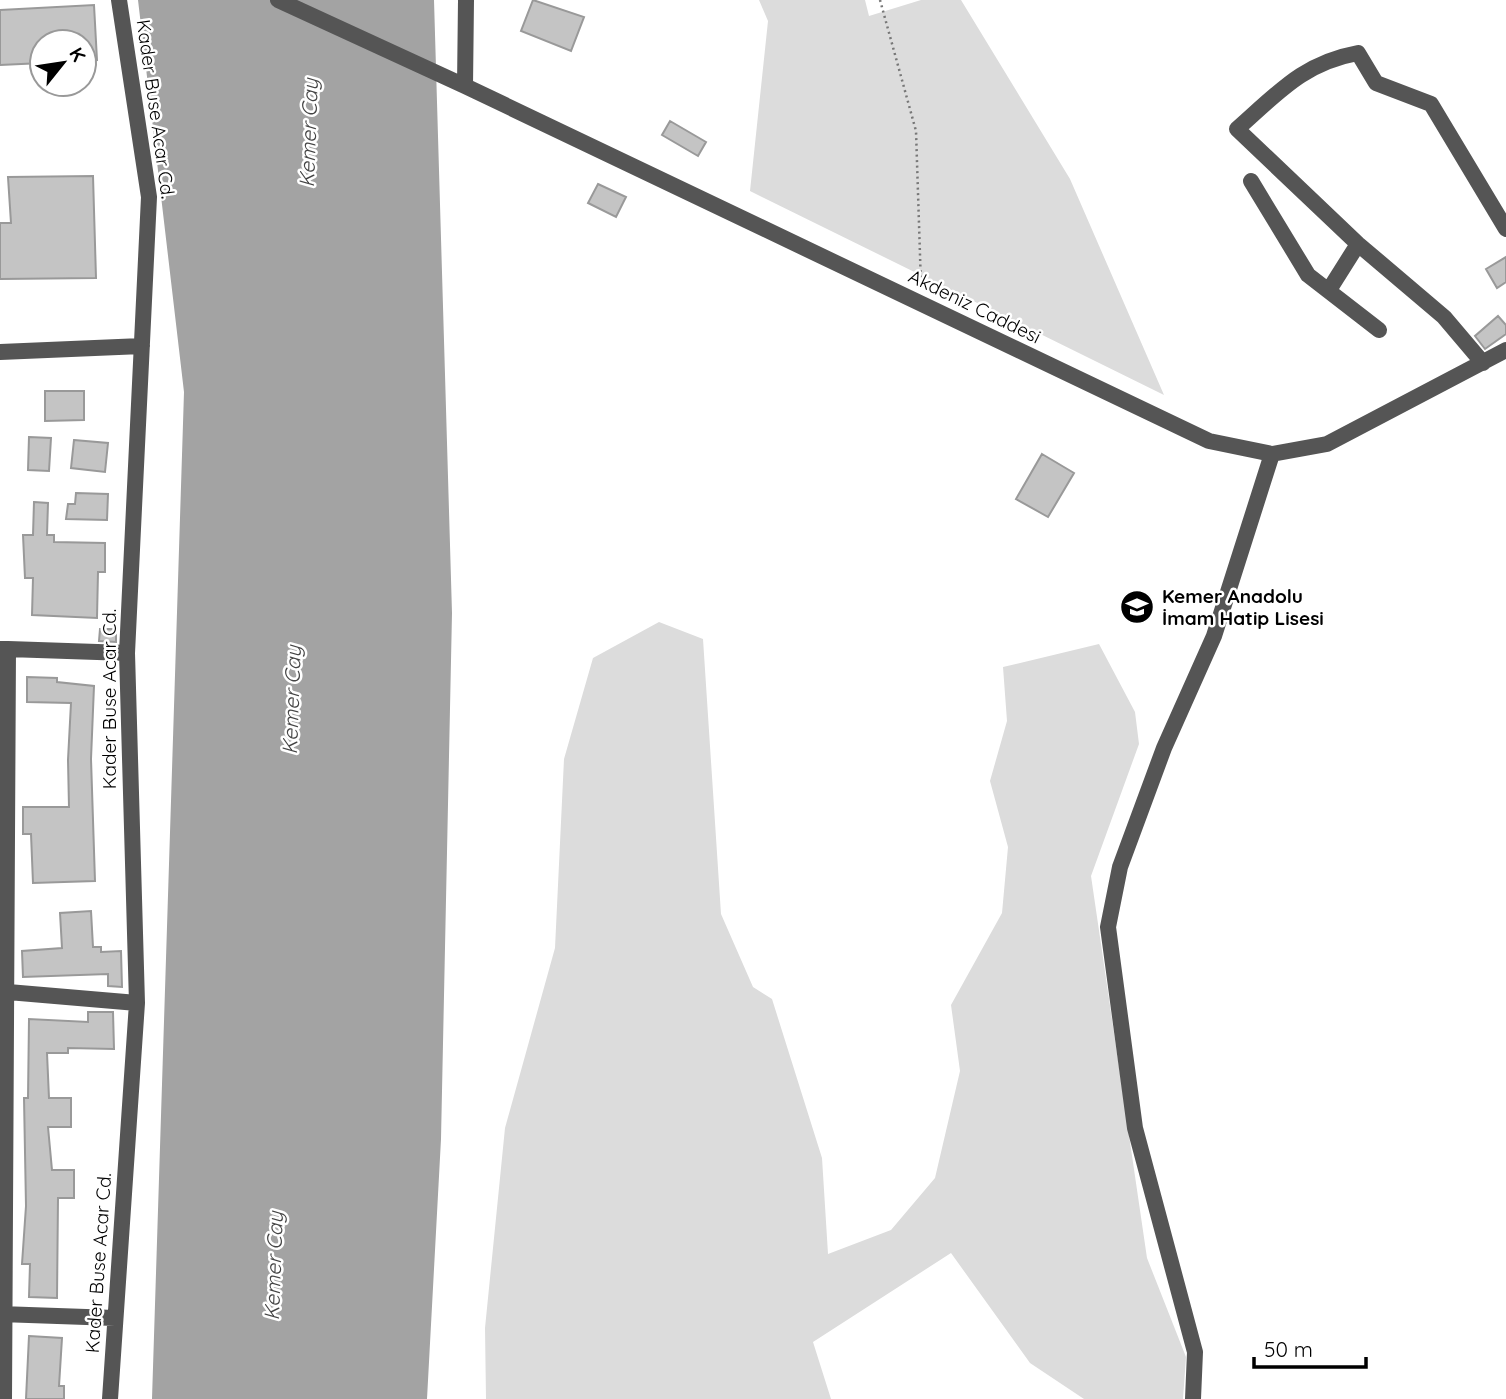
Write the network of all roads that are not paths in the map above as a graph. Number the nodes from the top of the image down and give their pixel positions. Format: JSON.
{"nodes":[{"id":1,"x":119,"y":0,"type":"edge"},
{"id":2,"x":278,"y":0,"type":"edge"},
{"id":3,"x":466,"y":0,"type":"edge"},
{"id":4,"x":465,"y":86,"type":"junction"},
{"id":5,"x":1251,"y":181,"type":"dead end"},
{"id":6,"x":1506,"y":229,"type":"edge"},
{"id":7,"x":1358,"y":244,"type":"junction"},
{"id":8,"x":1329,"y":290,"type":"junction"},
{"id":9,"x":1379,"y":330,"type":"dead end"},
{"id":10,"x":142,"y":346,"type":"junction"},
{"id":11,"x":1506,"y":350,"type":"edge"},
{"id":12,"x":0,"y":352,"type":"edge"},
{"id":13,"x":1483,"y":363,"type":"junction"},
{"id":14,"x":1272,"y":454,"type":"junction"},
{"id":15,"x":4,"y":649,"type":"edge"},
{"id":16,"x":127,"y":653,"type":"junction"},
{"id":17,"x":4,"y":990,"type":"edge"},
{"id":18,"x":137,"y":1003,"type":"junction"},
{"id":19,"x":1,"y":1314,"type":"edge"},
{"id":20,"x":115,"y":1318,"type":"junction"},
{"id":21,"x":1190,"y":1397,"type":"edge"},
{"id":22,"x":4,"y":1399,"type":"edge"},
{"id":23,"x":110,"y":1399,"type":"edge"}],
"edges":[{"from":1,"to":10,"type":"street","name":"Kader Buse Acar Cd."},
{"from":2,"to":4,"type":"street","name":"Akdeniz Caddesi"},
{"from":3,"to":4,"type":"street"},
{"from":4,"to":14,"type":"street","name":"Akdeniz Caddesi"},
{"from":5,"to":8,"type":"street"},
{"from":6,"to":7,"type":"street"},
{"from":7,"to":8,"type":"street"},
{"from":7,"to":13,"type":"street"},
{"from":8,"to":9,"type":"street"},
{"from":10,"to":12,"type":"street"},
{"from":10,"to":16,"type":"street","name":"Kader Buse Acar Cd."},
{"from":11,"to":13,"type":"street","name":"Akdeniz Caddesi"},
{"from":13,"to":14,"type":"street","name":"Akdeniz Caddesi"},
{"from":14,"to":21,"type":"street"},
{"from":15,"to":16,"type":"street"},
{"from":15,"to":17,"type":"street"},
{"from":16,"to":18,"type":"street","name":"Kader Buse Acar Cd."},
{"from":17,"to":18,"type":"street"},
{"from":17,"to":19,"type":"street"},
{"from":18,"to":20,"type":"street","name":"Kader Buse Acar Cd."},
{"from":19,"to":20,"type":"street"},
{"from":19,"to":22,"type":"street"},
{"from":20,"to":23,"type":"street","name":"Kader Buse Acar Cd."}]}
